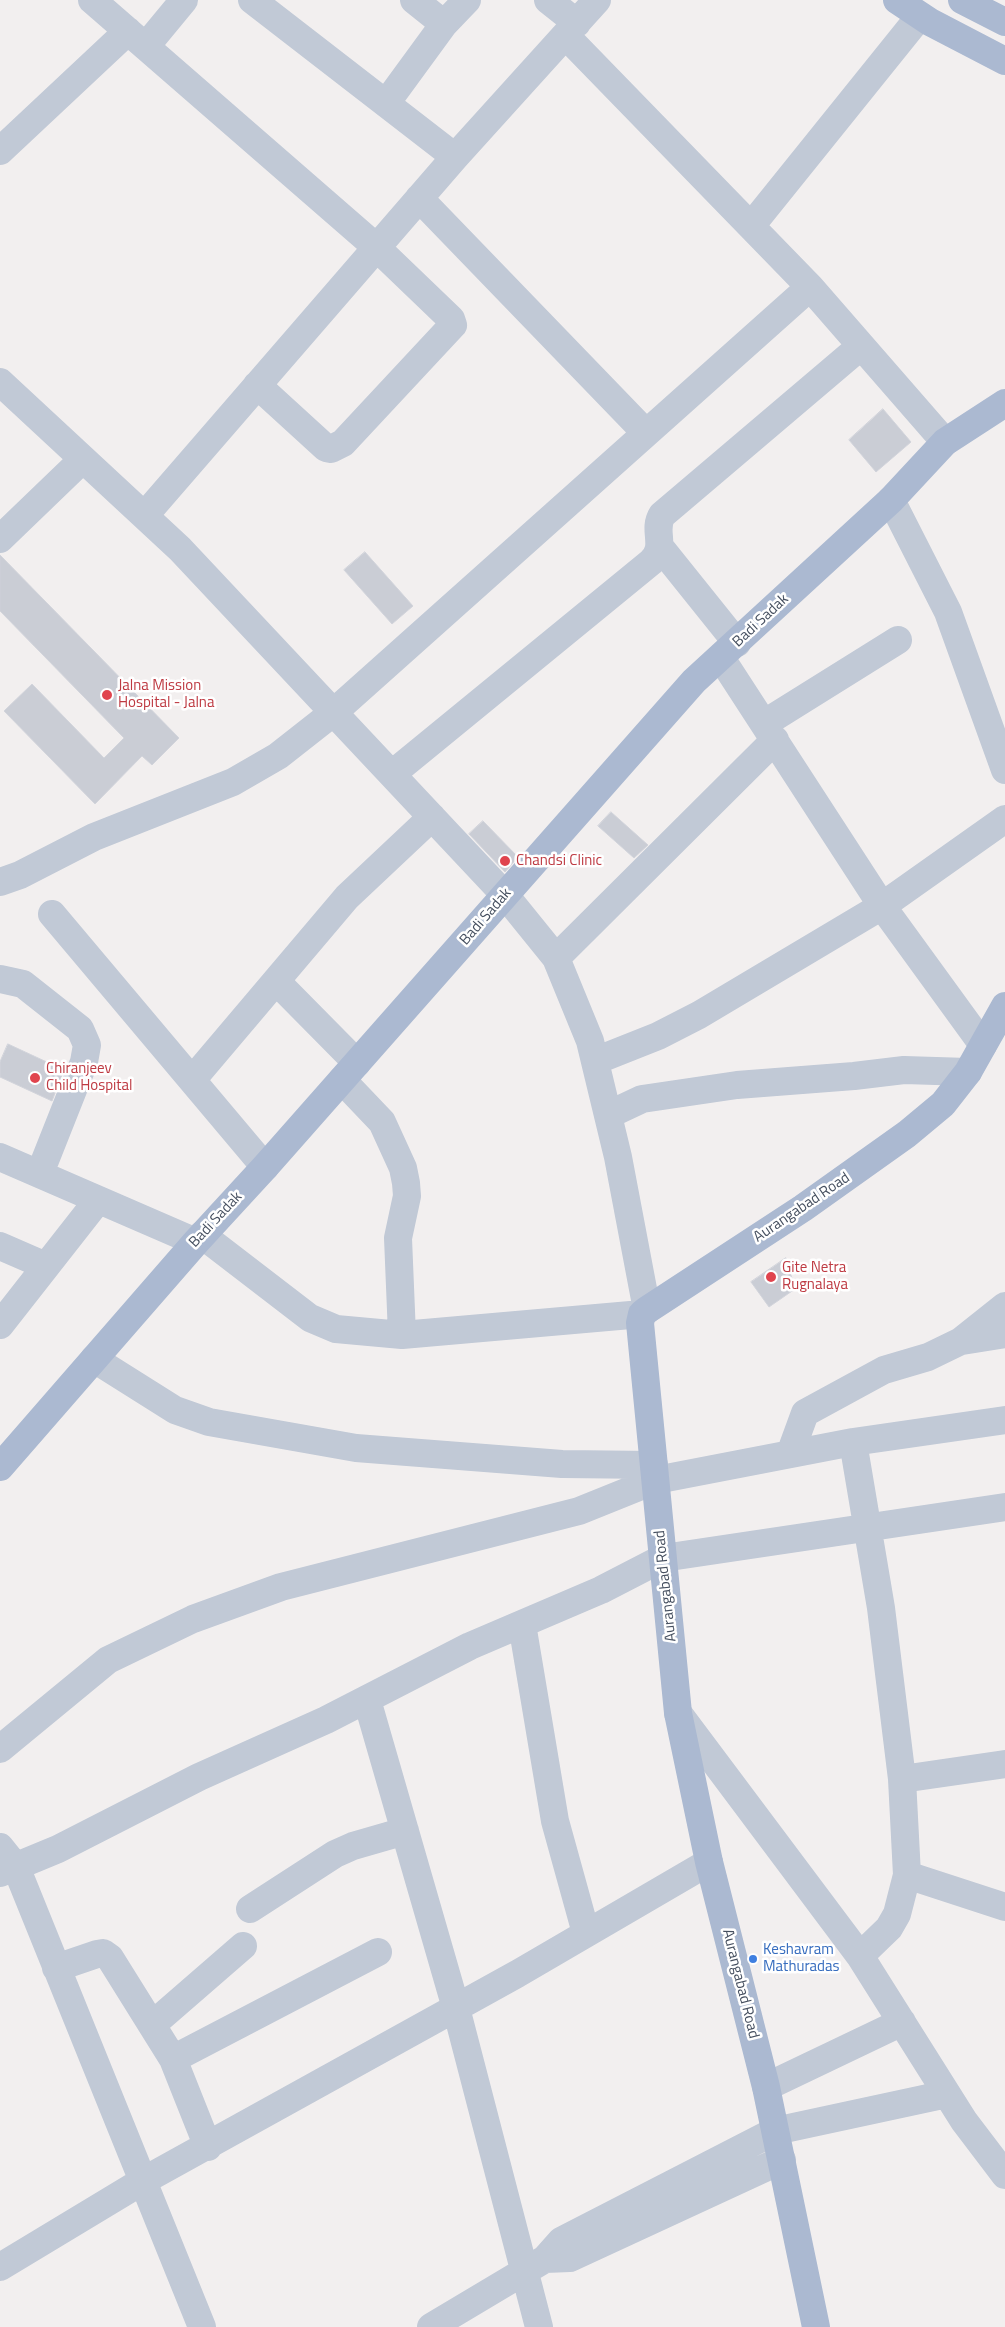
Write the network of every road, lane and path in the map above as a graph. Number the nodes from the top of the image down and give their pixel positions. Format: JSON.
{"nodes":[{"id":1,"x":92,"y":0,"type":"edge"},
{"id":2,"x":184,"y":0,"type":"edge"},
{"id":3,"x":252,"y":0,"type":"edge"},
{"id":4,"x":414,"y":0,"type":"edge"},
{"id":5,"x":467,"y":0,"type":"edge"},
{"id":6,"x":548,"y":0,"type":"edge"},
{"id":7,"x":597,"y":0,"type":"edge"},
{"id":8,"x":962,"y":0,"type":"edge"},
{"id":9,"x":910,"y":6,"type":"edge"},
{"id":10,"x":1005,"y":22,"type":"edge"},
{"id":11,"x":444,"y":24,"type":"junction"},
{"id":12,"x":572,"y":29,"type":"junction"},
{"id":13,"x":137,"y":39,"type":"junction"},
{"id":14,"x":1005,"y":61,"type":"edge"},
{"id":15,"x":387,"y":102,"type":"junction"},
{"id":16,"x":0,"y":150,"type":"edge"},
{"id":17,"x":455,"y":157,"type":"junction"},
{"id":18,"x":419,"y":198,"type":"junction"},
{"id":19,"x":751,"y":226,"type":"junction"},
{"id":20,"x":376,"y":246,"type":"junction"},
{"id":21,"x":810,"y":287,"type":"junction"},
{"id":22,"x":861,"y":346,"type":"junction"},
{"id":23,"x":0,"y":382,"type":"edge"},
{"id":24,"x":257,"y":386,"type":"junction"},
{"id":25,"x":1005,"y":404,"type":"edge"},
{"id":26,"x":646,"y":433,"type":"junction"},
{"id":27,"x":945,"y":442,"type":"junction"},
{"id":28,"x":83,"y":459,"type":"junction"},
{"id":29,"x":891,"y":500,"type":"junction"},
{"id":30,"x":145,"y":515,"type":"junction"},
{"id":31,"x":0,"y":539,"type":"edge"},
{"id":32,"x":660,"y":547,"type":"junction"},
{"id":33,"x":898,"y":640,"type":"dead end"},
{"id":34,"x":729,"y":651,"type":"junction"},
{"id":35,"x":334,"y":712,"type":"junction"},
{"id":36,"x":770,"y":732,"type":"junction"},
{"id":37,"x":1005,"y":770,"type":"edge"},
{"id":38,"x":392,"y":774,"type":"junction"},
{"id":39,"x":432,"y":817,"type":"junction"},
{"id":40,"x":1005,"y":819,"type":"edge"},
{"id":41,"x":0,"y":882,"type":"edge"},
{"id":42,"x":505,"y":895,"type":"junction"},
{"id":43,"x":882,"y":906,"type":"junction"},
{"id":44,"x":52,"y":914,"type":"dead end"},
{"id":45,"x":556,"y":958,"type":"junction"},
{"id":46,"x":0,"y":979,"type":"edge"},
{"id":47,"x":276,"y":980,"type":"junction"},
{"id":48,"x":1005,"y":1006,"type":"edge"},
{"id":49,"x":982,"y":1045,"type":"junction"},
{"id":50,"x":595,"y":1061,"type":"junction"},
{"id":51,"x":350,"y":1072,"type":"junction"},
{"id":52,"x":968,"y":1072,"type":"junction"},
{"id":53,"x":192,"y":1080,"type":"junction"},
{"id":54,"x":608,"y":1114,"type":"junction"},
{"id":55,"x":0,"y":1157,"type":"edge"},
{"id":56,"x":265,"y":1167,"type":"junction"},
{"id":57,"x":40,"y":1173,"type":"junction"},
{"id":58,"x":98,"y":1200,"type":"junction"},
{"id":59,"x":199,"y":1238,"type":"junction"},
{"id":60,"x":0,"y":1246,"type":"edge"},
{"id":61,"x":46,"y":1266,"type":"junction"},
{"id":62,"x":1005,"y":1306,"type":"edge"},
{"id":63,"x":644,"y":1312,"type":"junction"},
{"id":64,"x":0,"y":1325,"type":"edge"},
{"id":65,"x":1005,"y":1334,"type":"edge"},
{"id":66,"x":402,"y":1335,"type":"junction"},
{"id":67,"x":961,"y":1341,"type":"junction"},
{"id":68,"x":94,"y":1359,"type":"junction"},
{"id":69,"x":1005,"y":1420,"type":"edge"},
{"id":70,"x":853,"y":1442,"type":"junction"},
{"id":71,"x":790,"y":1454,"type":"junction"},
{"id":72,"x":0,"y":1466,"type":"edge"},
{"id":73,"x":655,"y":1472,"type":"junction"},
{"id":74,"x":1005,"y":1507,"type":"edge"},
{"id":75,"x":867,"y":1527,"type":"junction"},
{"id":76,"x":663,"y":1558,"type":"junction"},
{"id":77,"x":522,"y":1624,"type":"junction"},
{"id":78,"x":367,"y":1700,"type":"junction"},
{"id":79,"x":678,"y":1713,"type":"junction"},
{"id":80,"x":0,"y":1749,"type":"edge"},
{"id":81,"x":1005,"y":1764,"type":"edge"},
{"id":82,"x":902,"y":1779,"type":"junction"},
{"id":83,"x":405,"y":1832,"type":"junction"},
{"id":84,"x":5,"y":1862,"type":"edge"},
{"id":85,"x":709,"y":1862,"type":"junction"},
{"id":86,"x":907,"y":1876,"type":"junction"},
{"id":87,"x":1005,"y":1907,"type":"edge"},
{"id":88,"x":250,"y":1909,"type":"dead end"},
{"id":89,"x":586,"y":1933,"type":"junction"},
{"id":90,"x":244,"y":1946,"type":"dead end"},
{"id":91,"x":378,"y":1952,"type":"dead end"},
{"id":92,"x":860,"y":1956,"type":"junction"},
{"id":93,"x":56,"y":1968,"type":"junction"},
{"id":94,"x":456,"y":2008,"type":"junction"},
{"id":95,"x":902,"y":2022,"type":"junction"},
{"id":96,"x":152,"y":2026,"type":"junction"},
{"id":97,"x":173,"y":2059,"type":"junction"},
{"id":98,"x":766,"y":2087,"type":"junction"},
{"id":99,"x":947,"y":2094,"type":"junction"},
{"id":100,"x":775,"y":2131,"type":"junction"},
{"id":101,"x":208,"y":2147,"type":"junction"},
{"id":102,"x":782,"y":2160,"type":"junction"},
{"id":103,"x":1005,"y":2175,"type":"edge"},
{"id":104,"x":141,"y":2182,"type":"junction"},
{"id":105,"x":536,"y":2265,"type":"junction"},
{"id":106,"x":0,"y":2267,"type":"edge"},
{"id":107,"x":202,"y":2327,"type":"edge"},
{"id":108,"x":431,"y":2327,"type":"edge"},
{"id":109,"x":539,"y":2327,"type":"edge"},
{"id":110,"x":816,"y":2327,"type":"edge"}],
"edges":[{"from":1,"to":13,"type":"street"},
{"from":2,"to":13,"type":"street"},
{"from":3,"to":15,"type":"street"},
{"from":4,"to":11,"type":"street"},
{"from":5,"to":11,"type":"street"},
{"from":6,"to":12,"type":"street"},
{"from":7,"to":12,"type":"street"},
{"from":8,"to":10,"type":"main road"},
{"from":9,"to":14,"type":"main road"},
{"from":9,"to":19,"type":"street"},
{"from":11,"to":15,"type":"street"},
{"from":12,"to":17,"type":"street"},
{"from":12,"to":19,"type":"street"},
{"from":13,"to":16,"type":"street"},
{"from":13,"to":20,"type":"street"},
{"from":15,"to":17,"type":"street"},
{"from":17,"to":18,"type":"street"},
{"from":18,"to":20,"type":"street"},
{"from":18,"to":26,"type":"street"},
{"from":19,"to":21,"type":"street"},
{"from":20,"to":24,"type":"street"},
{"from":20,"to":24,"type":"street"},
{"from":21,"to":22,"type":"street"},
{"from":21,"to":26,"type":"street"},
{"from":22,"to":27,"type":"street"},
{"from":22,"to":32,"type":"street"},
{"from":23,"to":28,"type":"street"},
{"from":24,"to":30,"type":"street"},
{"from":25,"to":27,"type":"main road","name":"Badi Sadak"},
{"from":26,"to":35,"type":"street"},
{"from":27,"to":29,"type":"main road","name":"Badi Sadak"},
{"from":28,"to":30,"type":"street"},
{"from":28,"to":31,"type":"street"},
{"from":29,"to":34,"type":"main road","name":"Badi Sadak"},
{"from":29,"to":37,"type":"street"},
{"from":30,"to":35,"type":"street"},
{"from":32,"to":34,"type":"street"},
{"from":32,"to":38,"type":"street"},
{"from":33,"to":36,"type":"street"},
{"from":34,"to":36,"type":"street"},
{"from":34,"to":42,"type":"main road","name":"Badi Sadak"},
{"from":35,"to":38,"type":"street"},
{"from":35,"to":41,"type":"street"},
{"from":36,"to":43,"type":"street"},
{"from":36,"to":45,"type":"street"},
{"from":38,"to":39,"type":"street"},
{"from":39,"to":42,"type":"street"},
{"from":39,"to":47,"type":"street"},
{"from":40,"to":43,"type":"street"},
{"from":42,"to":45,"type":"street"},
{"from":42,"to":51,"type":"main road","name":"Badi Sadak"},
{"from":43,"to":49,"type":"street"},
{"from":43,"to":50,"type":"street"},
{"from":44,"to":53,"type":"street"},
{"from":45,"to":50,"type":"street"},
{"from":46,"to":57,"type":"street"},
{"from":47,"to":51,"type":"street"},
{"from":47,"to":53,"type":"street"},
{"from":48,"to":49,"type":"main road","name":"Aurangabad Road"},
{"from":49,"to":52,"type":"main road","name":"Aurangabad Road"},
{"from":50,"to":54,"type":"street"},
{"from":51,"to":56,"type":"main road","name":"Badi Sadak"},
{"from":51,"to":66,"type":"street"},
{"from":52,"to":54,"type":"street"},
{"from":52,"to":63,"type":"main road","name":"Aurangabad Road"},
{"from":53,"to":56,"type":"street"},
{"from":54,"to":63,"type":"street"},
{"from":55,"to":57,"type":"street"},
{"from":56,"to":59,"type":"main road","name":"Badi Sadak"},
{"from":57,"to":58,"type":"street"},
{"from":58,"to":59,"type":"street"},
{"from":58,"to":61,"type":"street"},
{"from":59,"to":66,"type":"street"},
{"from":59,"to":68,"type":"main road","name":"Badi Sadak"},
{"from":60,"to":61,"type":"street"},
{"from":61,"to":64,"type":"street"},
{"from":62,"to":67,"type":"street"},
{"from":63,"to":66,"type":"street"},
{"from":63,"to":73,"type":"main road","name":"Aurangabad Road"},
{"from":65,"to":67,"type":"street"},
{"from":67,"to":71,"type":"street"},
{"from":68,"to":72,"type":"main road","name":"Badi Sadak"},
{"from":68,"to":73,"type":"street"},
{"from":69,"to":70,"type":"street"},
{"from":70,"to":71,"type":"street"},
{"from":70,"to":75,"type":"street"},
{"from":71,"to":73,"type":"street"},
{"from":73,"to":76,"type":"main road","name":"Aurangabad Road"},
{"from":73,"to":80,"type":"street"},
{"from":74,"to":75,"type":"street"},
{"from":75,"to":76,"type":"street"},
{"from":75,"to":82,"type":"street"},
{"from":76,"to":77,"type":"street"},
{"from":76,"to":79,"type":"main road","name":"Aurangabad Road"},
{"from":77,"to":78,"type":"street"},
{"from":77,"to":89,"type":"street"},
{"from":78,"to":83,"type":"street"},
{"from":78,"to":84,"type":"street"},
{"from":79,"to":85,"type":"main road","name":"Aurangabad Road"},
{"from":79,"to":92,"type":"street"},
{"from":81,"to":82,"type":"street"},
{"from":82,"to":86,"type":"street"},
{"from":83,"to":88,"type":"street"},
{"from":83,"to":94,"type":"street"},
{"from":84,"to":93,"type":"street"},
{"from":85,"to":89,"type":"street"},
{"from":85,"to":98,"type":"main road","name":"Aurangabad Road"},
{"from":86,"to":87,"type":"street"},
{"from":86,"to":92,"type":"street"},
{"from":89,"to":94,"type":"street"},
{"from":90,"to":96,"type":"street"},
{"from":91,"to":97,"type":"street"},
{"from":92,"to":95,"type":"street"},
{"from":93,"to":96,"type":"street"},
{"from":93,"to":104,"type":"street"},
{"from":94,"to":101,"type":"street"},
{"from":94,"to":105,"type":"street"},
{"from":95,"to":98,"type":"street"},
{"from":95,"to":99,"type":"street"},
{"from":96,"to":97,"type":"street"},
{"from":97,"to":101,"type":"street"},
{"from":98,"to":100,"type":"main road","name":"Aurangabad Road"},
{"from":99,"to":100,"type":"street"},
{"from":99,"to":103,"type":"street"},
{"from":100,"to":102,"type":"main road","name":"Aurangabad Road"},
{"from":100,"to":105,"type":"street"},
{"from":101,"to":104,"type":"street"},
{"from":102,"to":105,"type":"street"},
{"from":102,"to":110,"type":"main road","name":"Aurangabad Road"},
{"from":104,"to":106,"type":"street"},
{"from":104,"to":107,"type":"street"},
{"from":105,"to":108,"type":"street"},
{"from":105,"to":109,"type":"street"}]}
